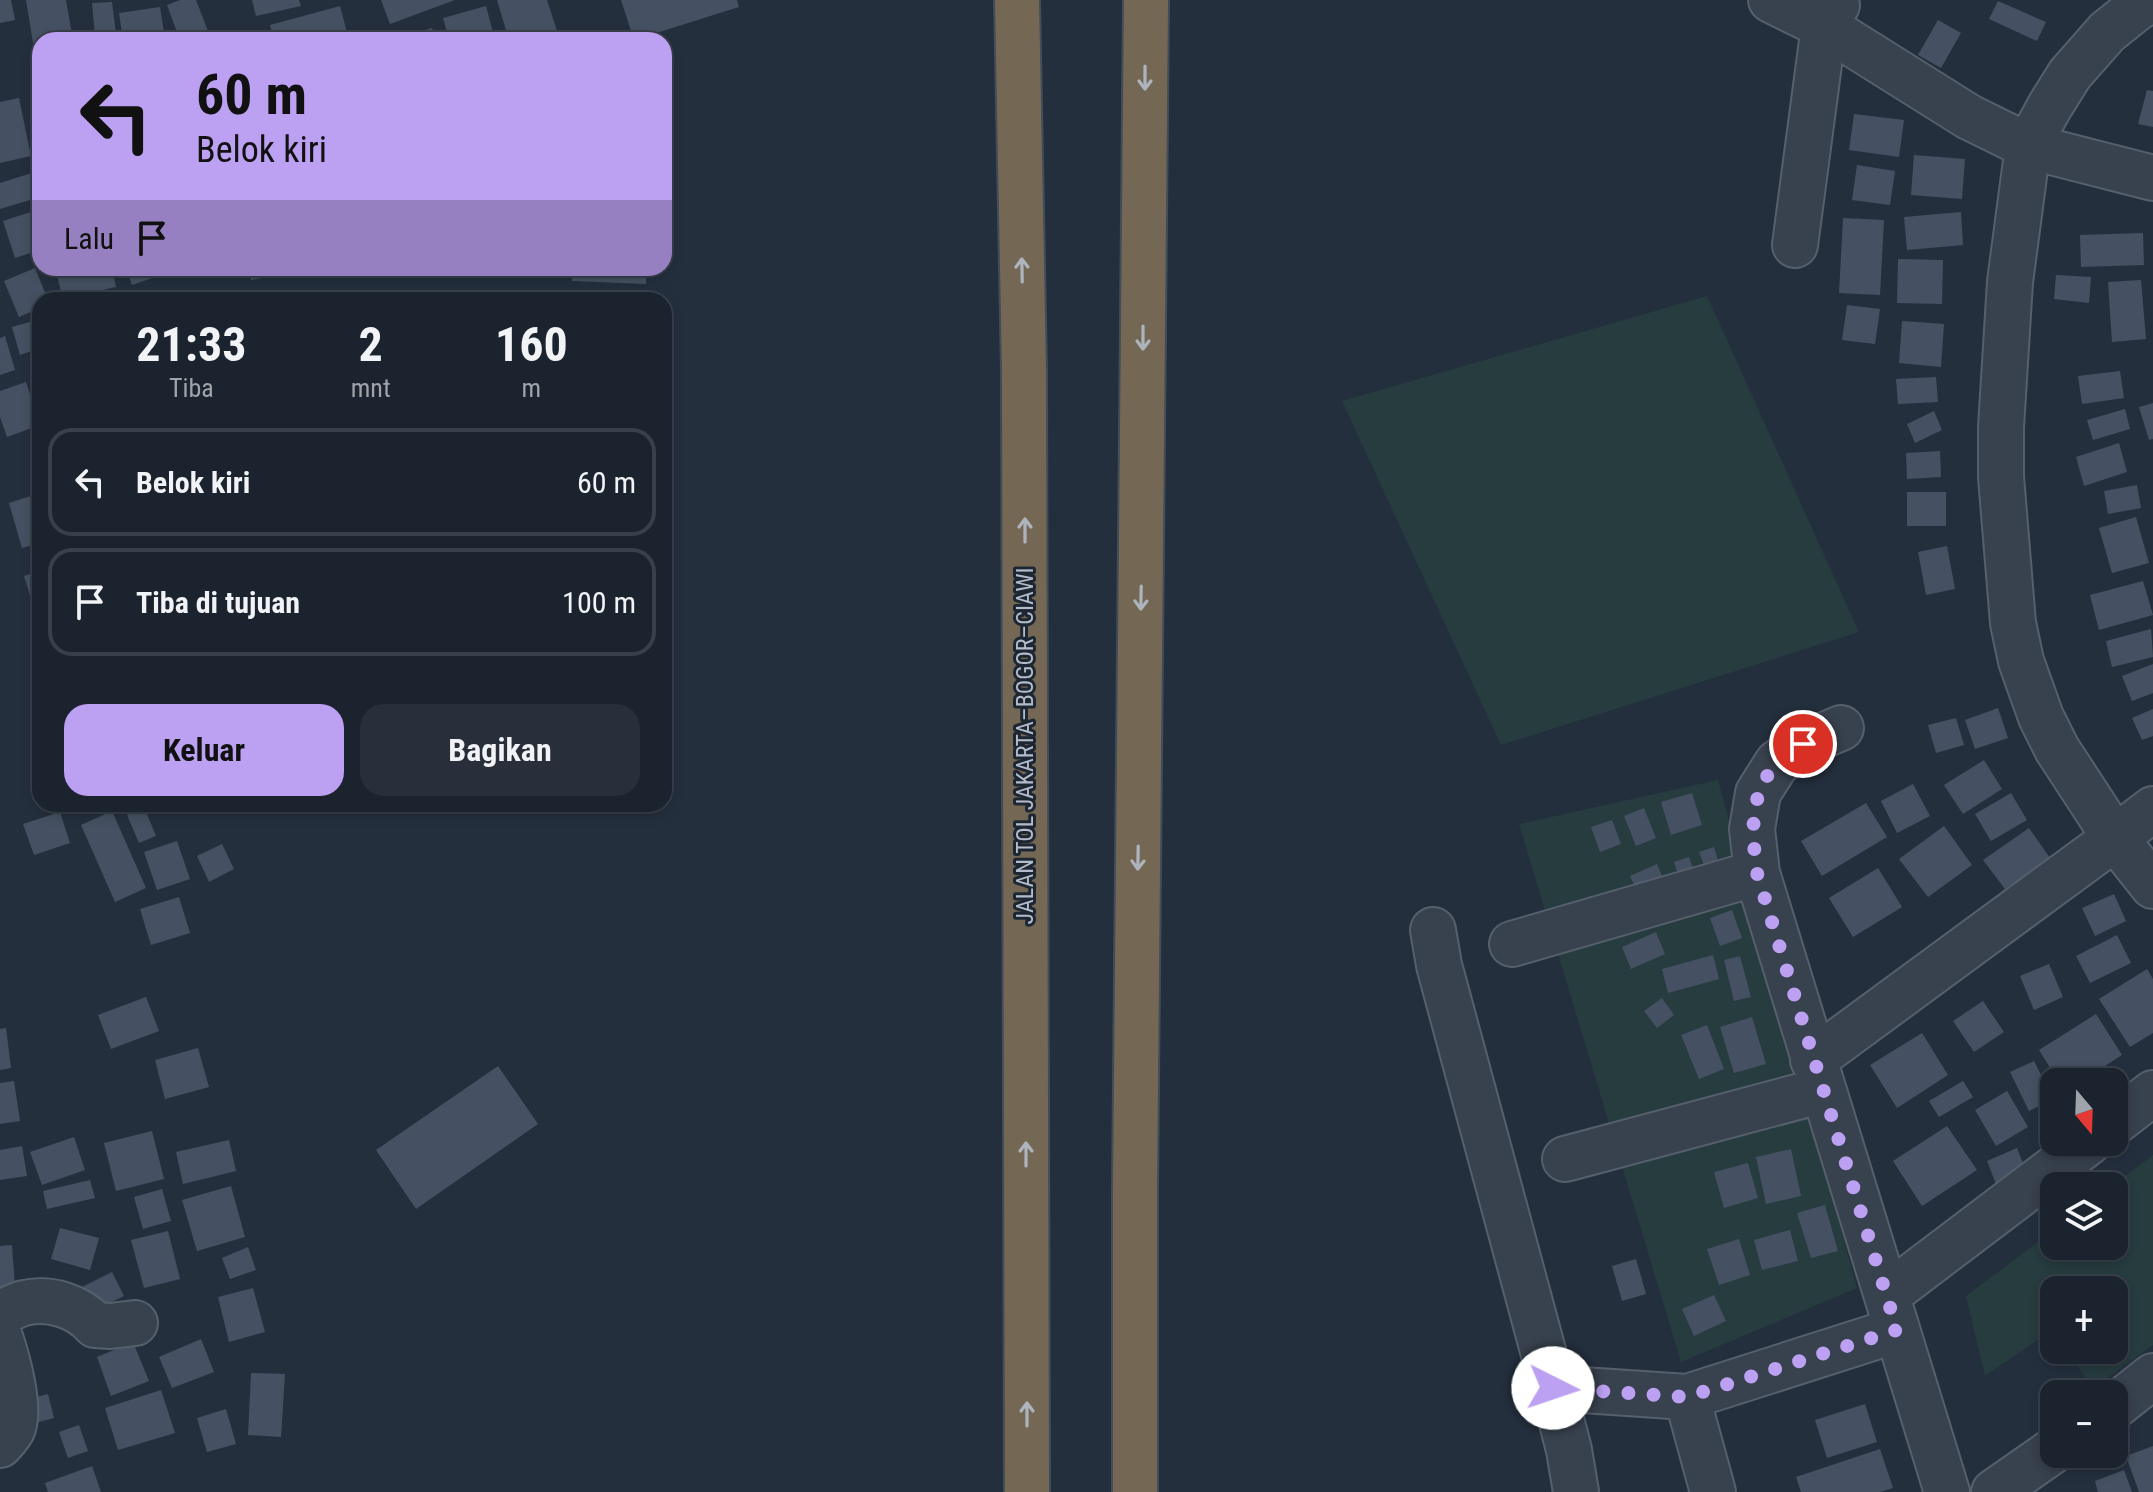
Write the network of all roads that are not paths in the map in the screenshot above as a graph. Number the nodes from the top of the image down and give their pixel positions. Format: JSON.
{"nodes":[{"id":1,"x":1017,"y":0,"type":"edge"},
{"id":2,"x":1146,"y":0,"type":"edge"},
{"id":3,"x":1771,"y":0,"type":"edge"},
{"id":4,"x":2151,"y":0,"type":"edge"},
{"id":5,"x":1832,"y":13,"type":"edge"},
{"id":6,"x":2028,"y":146,"type":"junction"},
{"id":7,"x":2153,"y":178,"type":"edge"},
{"id":8,"x":1795,"y":245,"type":"dead end"},
{"id":9,"x":1841,"y":728,"type":"dead end"},
{"id":10,"x":2153,"y":809,"type":"edge"},
{"id":11,"x":2115,"y":838,"type":"junction"},
{"id":12,"x":1757,"y":873,"type":"junction"},
{"id":13,"x":2153,"y":886,"type":"edge"},
{"id":14,"x":1433,"y":930,"type":"dead end"},
{"id":15,"x":1512,"y":944,"type":"dead end"},
{"id":16,"x":1818,"y":1075,"type":"junction"},
{"id":17,"x":2153,"y":1093,"type":"edge"},
{"id":18,"x":2128,"y":1112,"type":"edge"},
{"id":19,"x":2073,"y":1156,"type":"edge"},
{"id":20,"x":1565,"y":1159,"type":"dead end"},
{"id":21,"x":0,"y":1313,"type":"edge"},
{"id":22,"x":1892,"y":1313,"type":"junction"},
{"id":23,"x":135,"y":1323,"type":"dead end"},
{"id":24,"x":0,"y":1337,"type":"edge"},
{"id":25,"x":2153,"y":1376,"type":"edge"},
{"id":26,"x":1553,"y":1388,"type":"junction"},
{"id":27,"x":2128,"y":1396,"type":"edge"},
{"id":28,"x":1687,"y":1397,"type":"junction"},
{"id":29,"x":2153,"y":1410,"type":"edge"},
{"id":30,"x":2128,"y":1415,"type":"edge"},
{"id":31,"x":0,"y":1445,"type":"edge"},
{"id":32,"x":2040,"y":1460,"type":"edge"},
{"id":33,"x":1027,"y":1492,"type":"edge"},
{"id":34,"x":1135,"y":1492,"type":"edge"},
{"id":35,"x":1576,"y":1492,"type":"edge"},
{"id":36,"x":1713,"y":1492,"type":"edge"},
{"id":37,"x":1947,"y":1492,"type":"edge"},
{"id":38,"x":1994,"y":1492,"type":"edge"}],
"edges":[{"from":33,"to":1,"type":"highway","name":"JALAN TOL JAKARTA–BOGOR–CIAWI","one_way":true},
{"from":2,"to":34,"type":"highway","one_way":true},
{"from":3,"to":5,"type":"street"},
{"from":4,"to":6,"type":"street"},
{"from":5,"to":6,"type":"street"},
{"from":5,"to":8,"type":"street"},
{"from":6,"to":7,"type":"street"},
{"from":6,"to":11,"type":"street"},
{"from":9,"to":12,"type":"street"},
{"from":10,"to":11,"type":"street"},
{"from":11,"to":13,"type":"street"},
{"from":11,"to":16,"type":"street"},
{"from":12,"to":15,"type":"street"},
{"from":12,"to":16,"type":"street"},
{"from":14,"to":26,"type":"street"},
{"from":16,"to":20,"type":"street"},
{"from":16,"to":22,"type":"street"},
{"from":17,"to":18,"type":"street"},
{"from":19,"to":22,"type":"street"},
{"from":21,"to":23,"type":"street"},
{"from":22,"to":28,"type":"street"},
{"from":22,"to":37,"type":"street"},
{"from":24,"to":31,"type":"street"},
{"from":25,"to":27,"type":"street"},
{"from":26,"to":28,"type":"street"},
{"from":26,"to":35,"type":"street"},
{"from":28,"to":36,"type":"street"},
{"from":29,"to":30,"type":"street"},
{"from":32,"to":38,"type":"street"}]}
